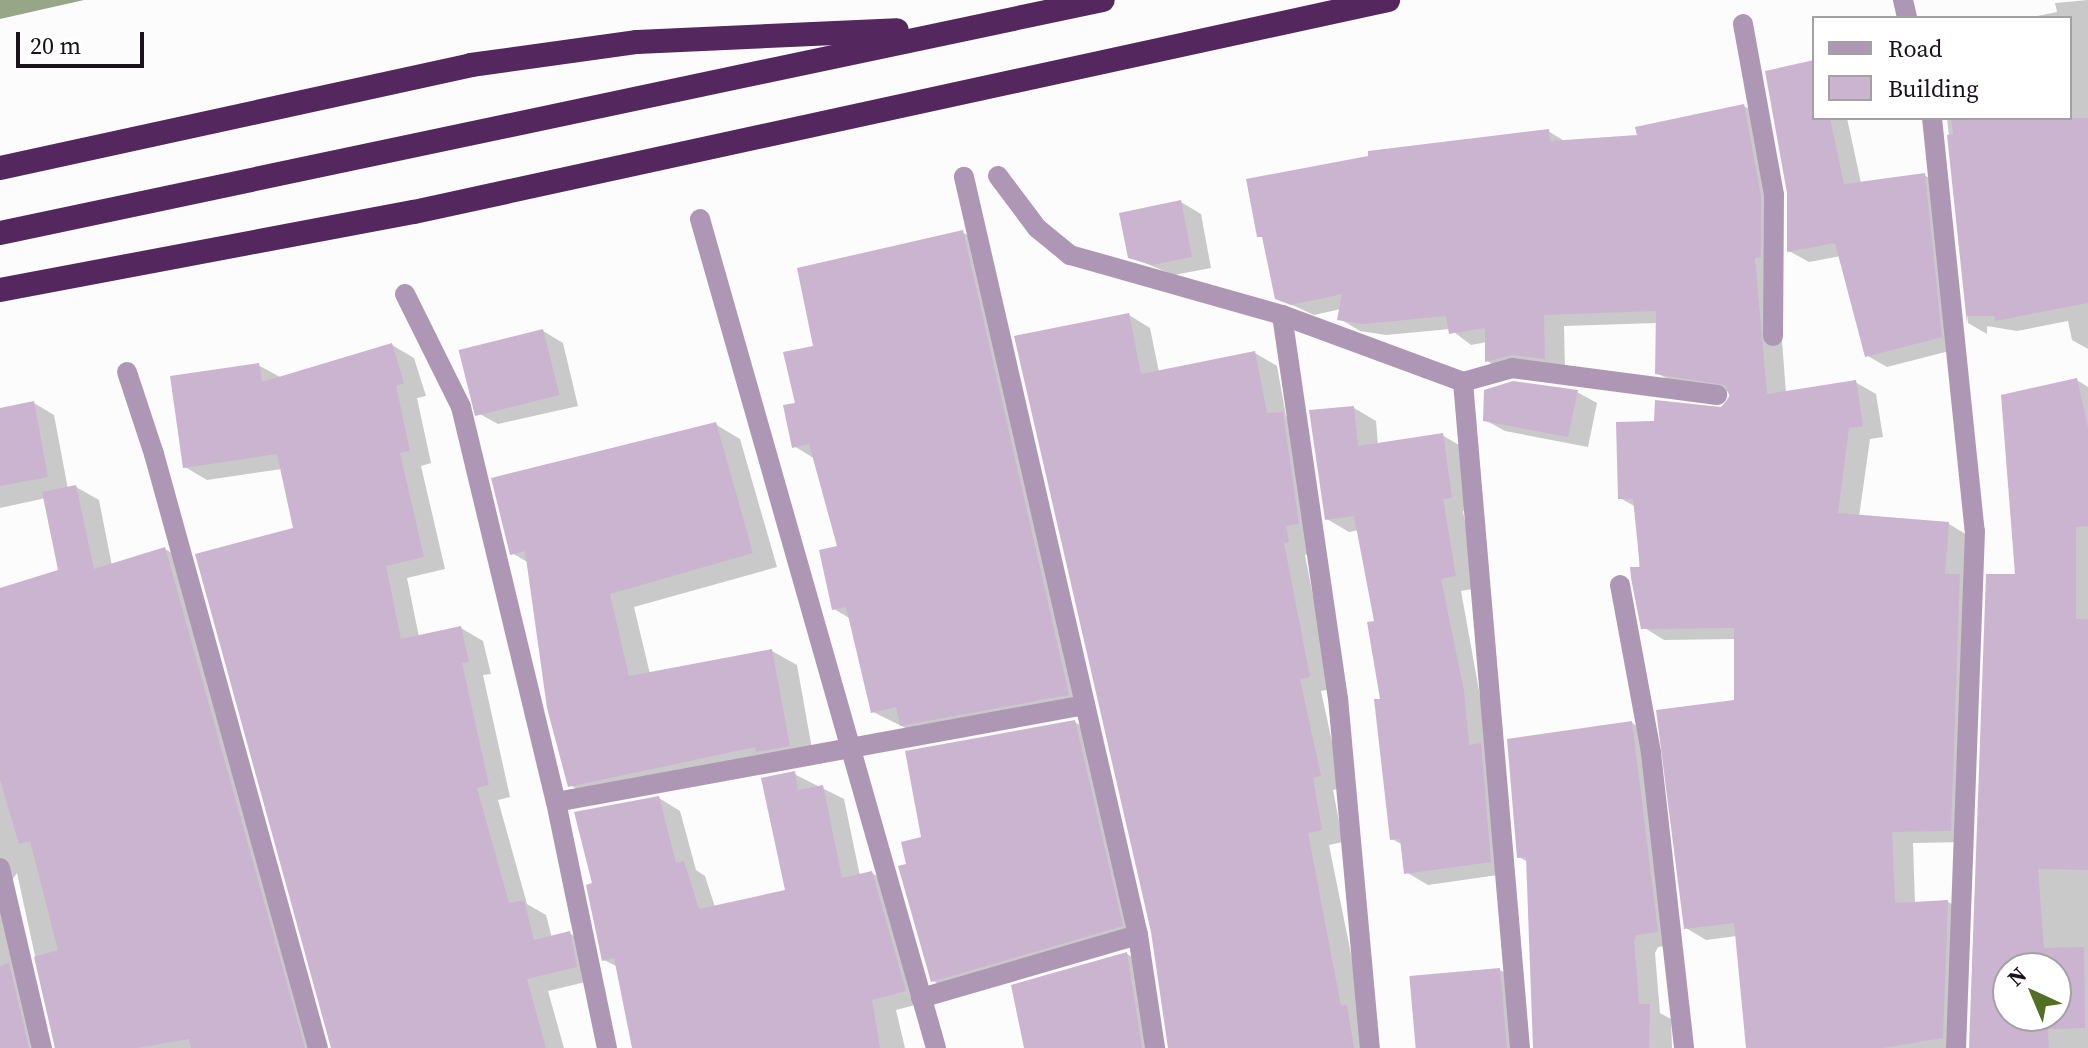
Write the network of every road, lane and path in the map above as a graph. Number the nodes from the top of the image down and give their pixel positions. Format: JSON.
{"nodes":[{"id":1,"x":1103,"y":0,"type":"edge"},
{"id":2,"x":1388,"y":0,"type":"edge"},
{"id":3,"x":1743,"y":24,"type":"dead end"},
{"id":4,"x":962,"y":27,"type":"junction"},
{"id":5,"x":1932,"y":120,"type":"edge"},
{"id":6,"x":0,"y":168,"type":"edge"},
{"id":7,"x":998,"y":176,"type":"dead end"},
{"id":8,"x":964,"y":177,"type":"dead end"},
{"id":9,"x":700,"y":219,"type":"dead end"},
{"id":10,"x":0,"y":233,"type":"edge"},
{"id":11,"x":0,"y":290,"type":"edge"},
{"id":12,"x":405,"y":294,"type":"dead end"},
{"id":13,"x":1282,"y":315,"type":"junction"},
{"id":14,"x":1773,"y":336,"type":"dead end"},
{"id":15,"x":127,"y":372,"type":"dead end"},
{"id":16,"x":1463,"y":382,"type":"junction"},
{"id":17,"x":1717,"y":395,"type":"dead end"},
{"id":18,"x":1620,"y":585,"type":"dead end"},
{"id":19,"x":1085,"y":705,"type":"junction"},
{"id":20,"x":852,"y":747,"type":"junction"},
{"id":21,"x":556,"y":802,"type":"junction"},
{"id":22,"x":0,"y":868,"type":"edge"},
{"id":23,"x":1138,"y":935,"type":"junction"},
{"id":24,"x":921,"y":998,"type":"junction"},
{"id":25,"x":42,"y":1048,"type":"edge"},
{"id":26,"x":318,"y":1048,"type":"edge"},
{"id":27,"x":607,"y":1048,"type":"edge"},
{"id":28,"x":936,"y":1048,"type":"edge"},
{"id":29,"x":1155,"y":1048,"type":"edge"},
{"id":30,"x":1370,"y":1048,"type":"edge"},
{"id":31,"x":1520,"y":1048,"type":"edge"},
{"id":32,"x":1684,"y":1048,"type":"edge"},
{"id":33,"x":1956,"y":1048,"type":"edge"}],
"edges":[{"from":1,"to":4,"type":"highway"},
{"from":2,"to":11,"type":"highway"},
{"from":3,"to":14,"type":"street"},
{"from":4,"to":6,"type":"highway"},
{"from":4,"to":10,"type":"highway"},
{"from":5,"to":33,"type":"street"},
{"from":7,"to":13,"type":"street"},
{"from":8,"to":19,"type":"street"},
{"from":9,"to":20,"type":"street"},
{"from":12,"to":21,"type":"street"},
{"from":13,"to":16,"type":"street"},
{"from":13,"to":30,"type":"street"},
{"from":15,"to":26,"type":"street"},
{"from":16,"to":17,"type":"street"},
{"from":16,"to":31,"type":"street"},
{"from":18,"to":32,"type":"street"},
{"from":19,"to":20,"type":"street"},
{"from":19,"to":23,"type":"street"},
{"from":20,"to":21,"type":"street"},
{"from":20,"to":24,"type":"street"},
{"from":21,"to":27,"type":"street"},
{"from":22,"to":25,"type":"street"},
{"from":23,"to":24,"type":"street"},
{"from":23,"to":29,"type":"street"},
{"from":24,"to":28,"type":"street"}]}
